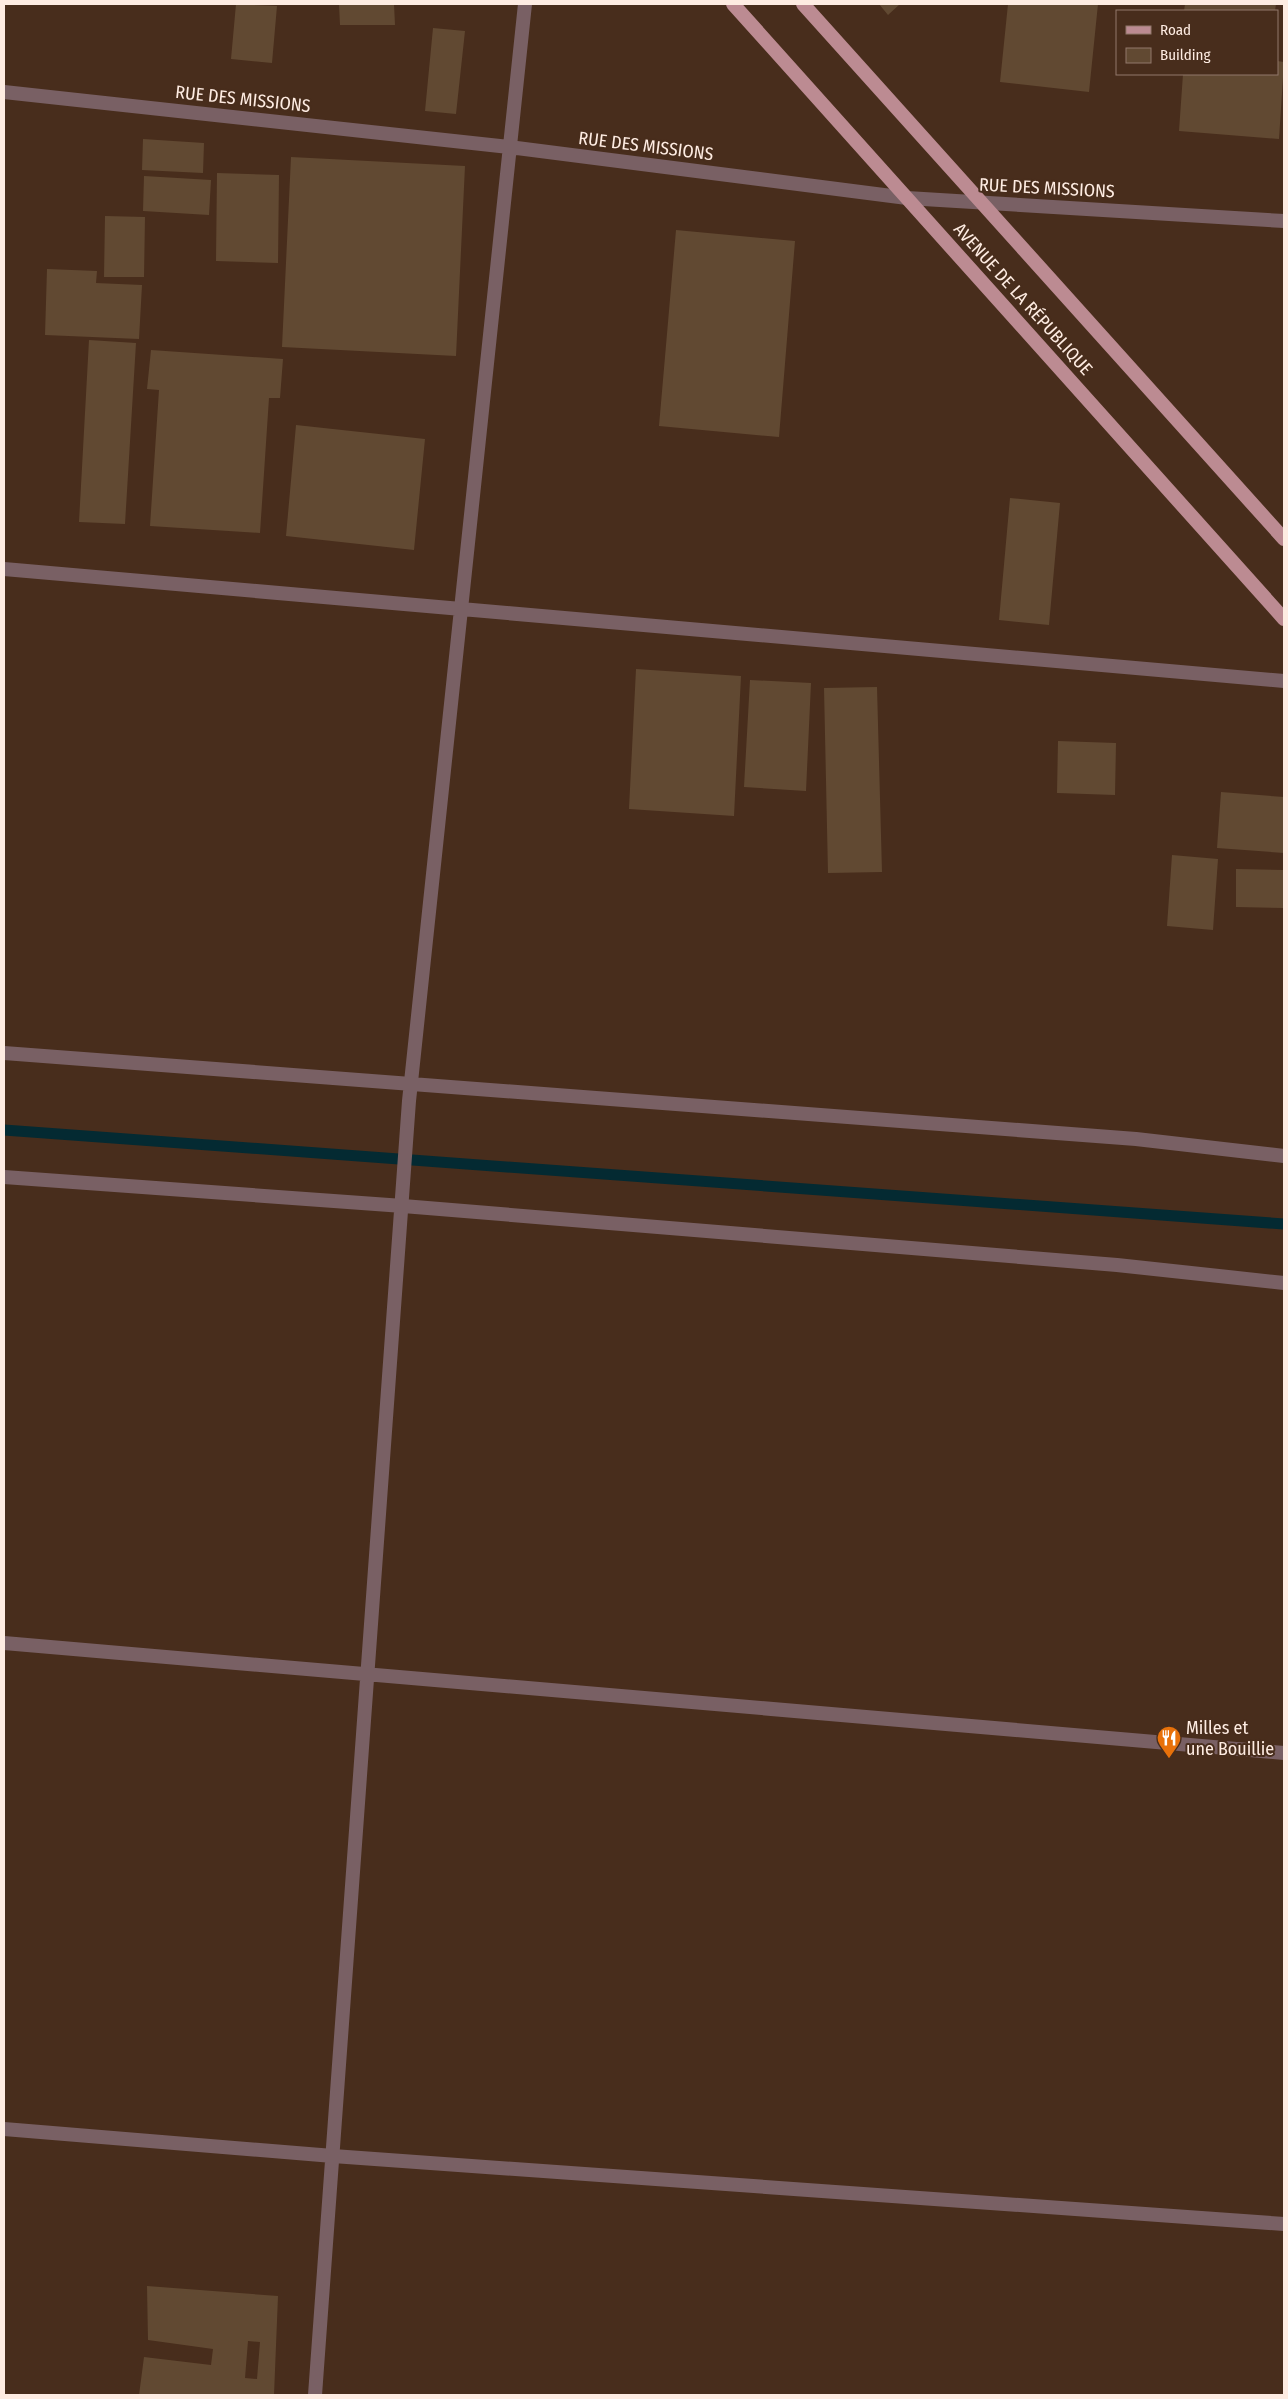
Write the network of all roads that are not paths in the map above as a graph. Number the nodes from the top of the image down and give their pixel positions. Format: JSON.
{"nodes":[{"id":1,"x":526,"y":4,"type":"edge"},
{"id":2,"x":733,"y":4,"type":"edge"},
{"id":3,"x":803,"y":4,"type":"edge"},
{"id":4,"x":4,"y":92,"type":"edge"},
{"id":5,"x":509,"y":147,"type":"junction"},
{"id":6,"x":907,"y":198,"type":"junction"},
{"id":7,"x":983,"y":203,"type":"junction"},
{"id":8,"x":1284,"y":221,"type":"edge"},
{"id":9,"x":1284,"y":539,"type":"edge"},
{"id":10,"x":4,"y":569,"type":"edge"},
{"id":11,"x":461,"y":608,"type":"junction"},
{"id":12,"x":1284,"y":619,"type":"edge"},
{"id":13,"x":1284,"y":681,"type":"edge"},
{"id":14,"x":4,"y":1053,"type":"edge"},
{"id":15,"x":411,"y":1085,"type":"junction"},
{"id":16,"x":1284,"y":1156,"type":"edge"},
{"id":17,"x":4,"y":1177,"type":"edge"},
{"id":18,"x":403,"y":1206,"type":"junction"},
{"id":19,"x":1284,"y":1283,"type":"edge"},
{"id":20,"x":4,"y":1643,"type":"edge"},
{"id":21,"x":368,"y":1676,"type":"junction"},
{"id":22,"x":1284,"y":1753,"type":"edge"},
{"id":23,"x":4,"y":2129,"type":"edge"},
{"id":24,"x":333,"y":2156,"type":"junction"},
{"id":25,"x":1284,"y":2224,"type":"edge"},
{"id":26,"x":315,"y":2395,"type":"edge"}],
"edges":[{"from":1,"to":5,"type":"street"},
{"from":2,"to":6,"type":"main road","name":"AVENUE DE LA RÉPUBLIQUE"},
{"from":3,"to":7,"type":"main road","name":"AVENUE DE LA RÉPUBLIQUE"},
{"from":4,"to":5,"type":"street","name":"RUE DES MISSIONS"},
{"from":5,"to":6,"type":"street","name":"RUE DES MISSIONS"},
{"from":5,"to":11,"type":"street"},
{"from":6,"to":7,"type":"street","name":"RUE DES MISSIONS"},
{"from":6,"to":12,"type":"main road","name":"AVENUE DE LA RÉPUBLIQUE"},
{"from":7,"to":8,"type":"street","name":"RUE DES MISSIONS"},
{"from":7,"to":9,"type":"main road","name":"AVENUE DE LA RÉPUBLIQUE"},
{"from":10,"to":11,"type":"street"},
{"from":11,"to":13,"type":"street"},
{"from":11,"to":15,"type":"street"},
{"from":14,"to":15,"type":"street"},
{"from":15,"to":16,"type":"street"},
{"from":15,"to":18,"type":"street"},
{"from":17,"to":18,"type":"street"},
{"from":18,"to":19,"type":"street"},
{"from":18,"to":21,"type":"street"},
{"from":20,"to":21,"type":"street"},
{"from":21,"to":22,"type":"street"},
{"from":21,"to":24,"type":"street"},
{"from":23,"to":24,"type":"street"},
{"from":24,"to":25,"type":"street"},
{"from":24,"to":26,"type":"street"}]}
